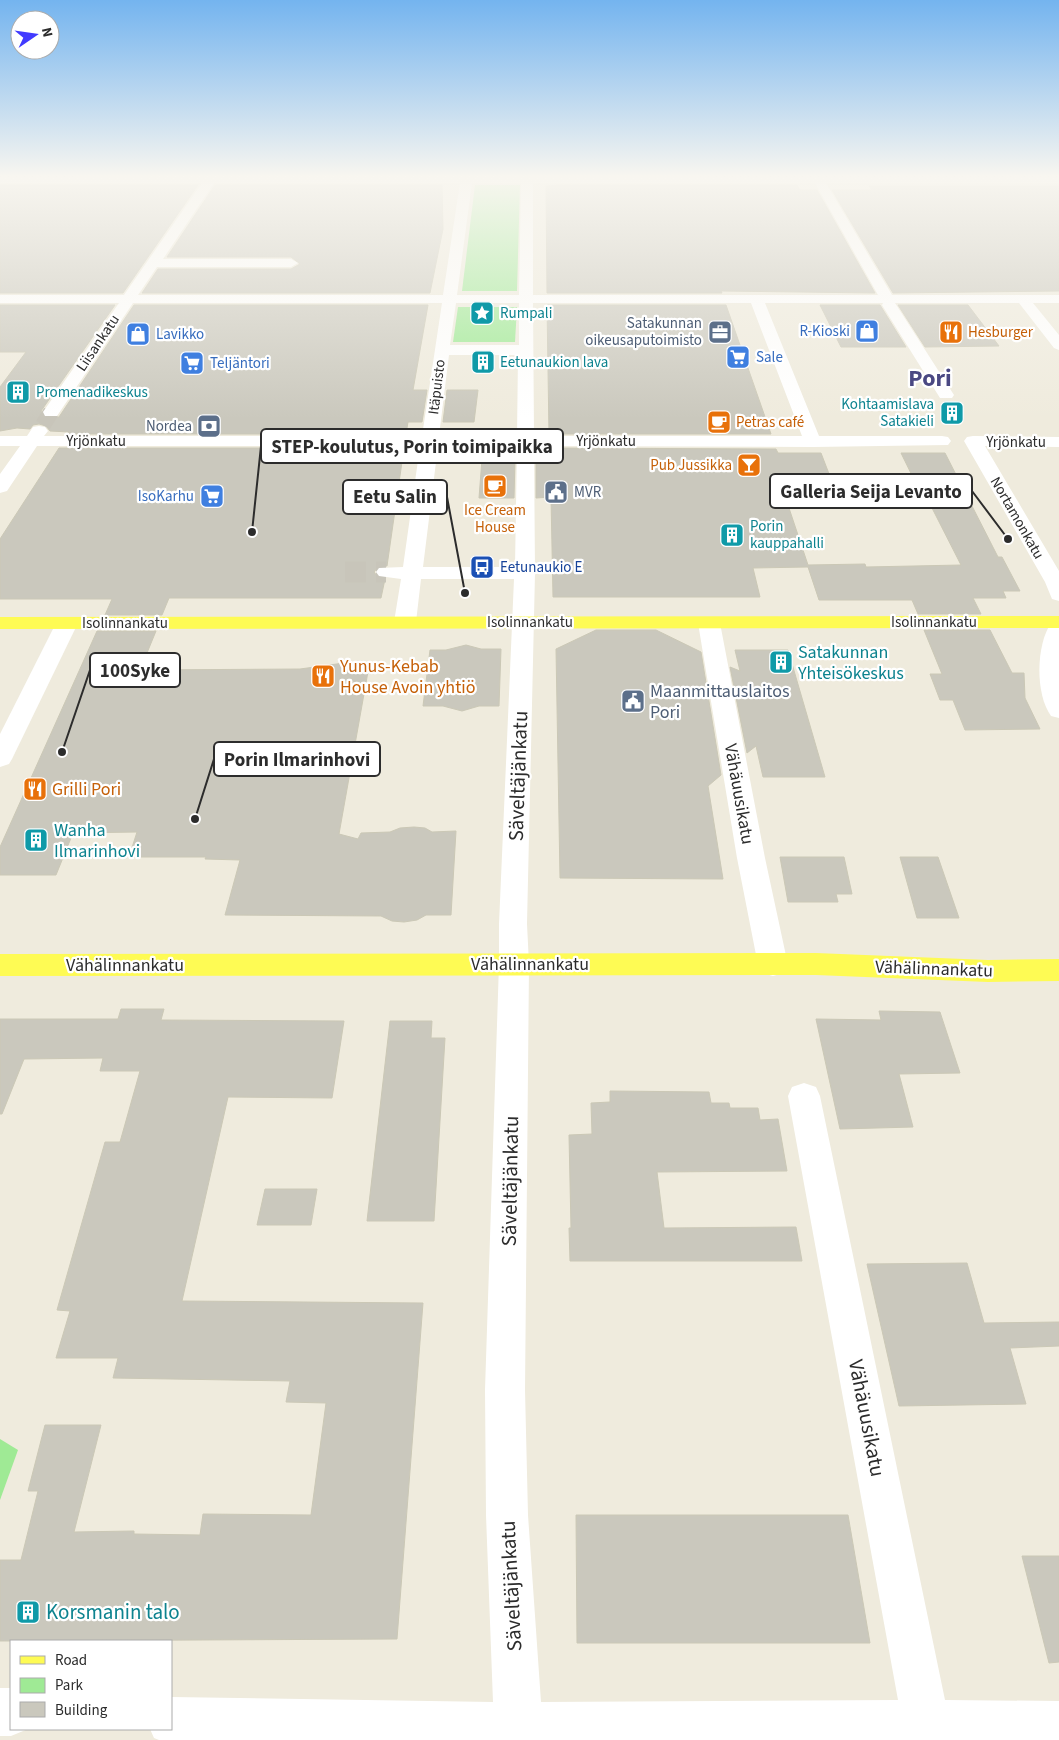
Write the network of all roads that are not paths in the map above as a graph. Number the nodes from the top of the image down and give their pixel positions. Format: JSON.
{"nodes":[{"id":1,"x":157,"y":257,"type":"edge"},
{"id":2,"x":455,"y":257,"type":"edge"},
{"id":3,"x":527,"y":257,"type":"edge"},
{"id":4,"x":862,"y":257,"type":"edge"},
{"id":5,"x":153,"y":263,"type":"junction"},
{"id":6,"x":291,"y":263,"type":"dead end"},
{"id":7,"x":1022,"y":298,"type":"junction"},
{"id":8,"x":0,"y":299,"type":"edge"},
{"id":9,"x":128,"y":299,"type":"junction"},
{"id":10,"x":449,"y":299,"type":"junction"},
{"id":11,"x":527,"y":299,"type":"junction"},
{"id":12,"x":1059,"y":299,"type":"edge"},
{"id":13,"x":757,"y":300,"type":"junction"},
{"id":14,"x":888,"y":302,"type":"junction"},
{"id":15,"x":1059,"y":346,"type":"edge"},
{"id":16,"x":442,"y":350,"type":"junction"},
{"id":17,"x":526,"y":350,"type":"junction"},
{"id":18,"x":946,"y":395,"type":"dead end"},
{"id":19,"x":0,"y":441,"type":"edge"},
{"id":20,"x":32,"y":441,"type":"junction"},
{"id":21,"x":430,"y":441,"type":"junction"},
{"id":22,"x":942,"y":441,"type":"dead end"},
{"id":23,"x":973,"y":441,"type":"joint"},
{"id":24,"x":526,"y":442,"type":"junction"},
{"id":25,"x":813,"y":442,"type":"junction"},
{"id":26,"x":1059,"y":442,"type":"edge"},
{"id":27,"x":0,"y":487,"type":"edge"},
{"id":28,"x":386,"y":572,"type":"tunnel mouth"},
{"id":29,"x":412,"y":573,"type":"junction"},
{"id":30,"x":525,"y":573,"type":"junction"},
{"id":31,"x":1059,"y":595,"type":"edge"},
{"id":32,"x":0,"y":622,"type":"edge"},
{"id":33,"x":405,"y":622,"type":"junction"},
{"id":34,"x":524,"y":622,"type":"junction"},
{"id":35,"x":1059,"y":622,"type":"edge"},
{"id":36,"x":67,"y":623,"type":"junction"},
{"id":37,"x":709,"y":623,"type":"junction"},
{"id":38,"x":1059,"y":628,"type":"edge"},
{"id":39,"x":1059,"y":711,"type":"edge"},
{"id":40,"x":0,"y":759,"type":"edge"},
{"id":41,"x":514,"y":964,"type":"junction"},
{"id":42,"x":0,"y":965,"type":"edge"},
{"id":43,"x":773,"y":965,"type":"junction"},
{"id":44,"x":1059,"y":970,"type":"edge"},
{"id":45,"x":804,"y":1096,"type":"dead end"},
{"id":46,"x":180,"y":1722,"type":"edge"},
{"id":47,"x":1059,"y":1725,"type":"edge"},
{"id":48,"x":519,"y":1732,"type":"edge"},
{"id":49,"x":928,"y":1732,"type":"edge"}],
"edges":[{"from":1,"to":5,"type":"street","name":"Liisankatu"},
{"from":2,"to":10,"type":"street","name":"Itäpuisto"},
{"from":3,"to":11,"type":"street"},
{"from":4,"to":14,"type":"street"},
{"from":5,"to":6,"type":"street"},
{"from":5,"to":9,"type":"street","name":"Liisankatu"},
{"from":7,"to":12,"type":"street"},
{"from":7,"to":14,"type":"street"},
{"from":7,"to":15,"type":"street"},
{"from":8,"to":9,"type":"street"},
{"from":9,"to":10,"type":"street"},
{"from":9,"to":20,"type":"street","name":"Liisankatu"},
{"from":10,"to":11,"type":"street"},
{"from":10,"to":16,"type":"street","name":"Itäpuisto"},
{"from":11,"to":13,"type":"street"},
{"from":11,"to":17,"type":"street"},
{"from":13,"to":14,"type":"street"},
{"from":13,"to":25,"type":"street"},
{"from":14,"to":18,"type":"street"},
{"from":16,"to":17,"type":"street","name":"Itäpuisto"},
{"from":16,"to":21,"type":"street","name":"Itäpuisto"},
{"from":17,"to":24,"type":"street"},
{"from":19,"to":20,"type":"street","name":"Yrjönkatu"},
{"from":20,"to":21,"type":"street","name":"Yrjönkatu"},
{"from":20,"to":27,"type":"street","name":"Liisankatu"},
{"from":21,"to":24,"type":"street","name":"Yrjönkatu"},
{"from":21,"to":29,"type":"street","name":"Itäpuisto"},
{"from":22,"to":25,"type":"street","name":"Yrjönkatu"},
{"from":23,"to":26,"type":"street","name":"Yrjönkatu"},
{"from":23,"to":31,"type":"street","name":"Nortamonkatu"},
{"from":24,"to":25,"type":"street","name":"Yrjönkatu"},
{"from":24,"to":30,"type":"street"},
{"from":28,"to":29,"type":"street"},
{"from":29,"to":30,"type":"street"},
{"from":29,"to":33,"type":"street","name":"Itäpuisto"},
{"from":30,"to":34,"type":"street"},
{"from":32,"to":36,"type":"main road","name":"Isolinnankatu"},
{"from":33,"to":34,"type":"main road","name":"Isolinnankatu"},
{"from":33,"to":36,"type":"main road","name":"Isolinnankatu"},
{"from":34,"to":37,"type":"main road","name":"Isolinnankatu"},
{"from":34,"to":41,"type":"street","name":"Säveltäjänkatu"},
{"from":35,"to":37,"type":"main road","name":"Isolinnankatu"},
{"from":36,"to":40,"type":"street"},
{"from":37,"to":43,"type":"street","name":"Vähäuusikatu"},
{"from":38,"to":39,"type":"street"},
{"from":41,"to":42,"type":"main road","name":"Vähälinnankatu"},
{"from":41,"to":43,"type":"main road","name":"Vähälinnankatu"},
{"from":41,"to":48,"type":"street","name":"Säveltäjänkatu"},
{"from":43,"to":44,"type":"main road","name":"Vähälinnankatu"},
{"from":45,"to":49,"type":"street","name":"Vähäuusikatu"},
{"from":46,"to":48,"type":"street"},
{"from":47,"to":49,"type":"street"},
{"from":48,"to":49,"type":"street"}]}
